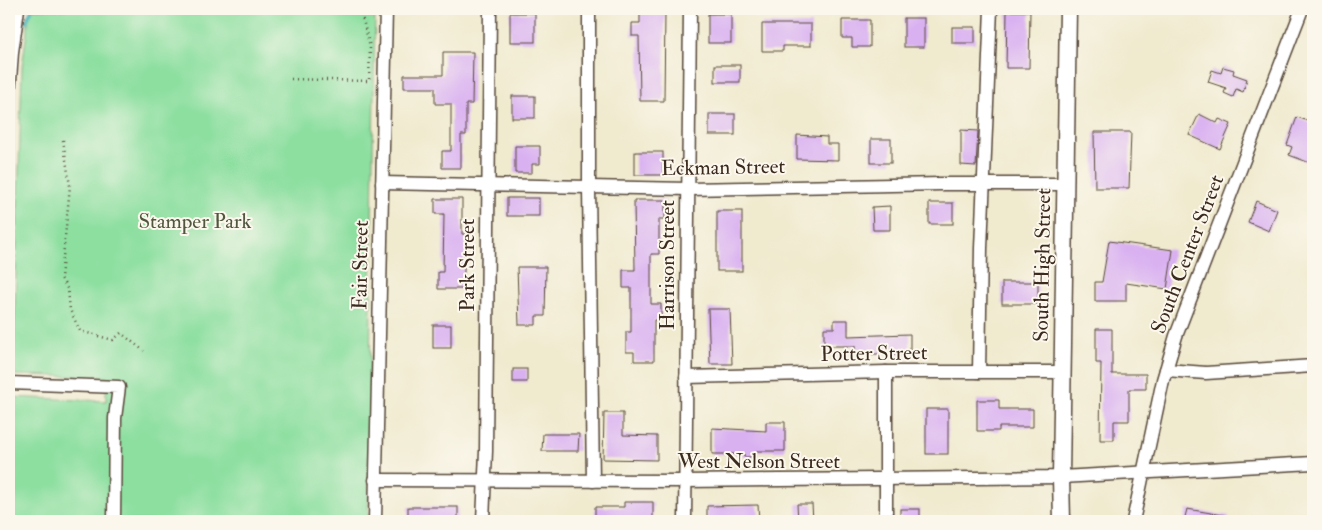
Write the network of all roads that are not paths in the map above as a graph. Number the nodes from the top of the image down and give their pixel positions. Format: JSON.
{"nodes":[{"id":1,"x":18,"y":9,"type":"edge"},
{"id":2,"x":386,"y":9,"type":"edge"},
{"id":3,"x":490,"y":9,"type":"edge"},
{"id":4,"x":590,"y":9,"type":"edge"},
{"id":5,"x":690,"y":9,"type":"edge"},
{"id":6,"x":991,"y":9,"type":"edge"},
{"id":7,"x":1068,"y":9,"type":"edge"},
{"id":8,"x":1302,"y":9,"type":"edge"},
{"id":9,"x":9,"y":95,"type":"edge"},
{"id":10,"x":382,"y":183,"type":"junction"},
{"id":11,"x":983,"y":184,"type":"junction"},
{"id":12,"x":1064,"y":184,"type":"junction"},
{"id":13,"x":488,"y":187,"type":"junction"},
{"id":14,"x":589,"y":188,"type":"junction"},
{"id":15,"x":688,"y":189,"type":"junction"},
{"id":16,"x":1313,"y":366,"type":"edge"},
{"id":17,"x":1166,"y":370,"type":"junction"},
{"id":18,"x":886,"y":372,"type":"junction"},
{"id":19,"x":979,"y":372,"type":"junction"},
{"id":20,"x":1062,"y":372,"type":"junction"},
{"id":21,"x":686,"y":377,"type":"junction"},
{"id":22,"x":9,"y":383,"type":"edge"},
{"id":23,"x":1313,"y":463,"type":"edge"},
{"id":24,"x":1143,"y":473,"type":"junction"},
{"id":25,"x":1060,"y":477,"type":"junction"},
{"id":26,"x":375,"y":480,"type":"junction"},
{"id":27,"x":886,"y":480,"type":"junction"},
{"id":28,"x":483,"y":481,"type":"junction"},
{"id":29,"x":593,"y":481,"type":"junction"},
{"id":30,"x":686,"y":481,"type":"junction"},
{"id":31,"x":114,"y":521,"type":"edge"},
{"id":32,"x":374,"y":521,"type":"edge"},
{"id":33,"x":483,"y":521,"type":"edge"},
{"id":34,"x":685,"y":521,"type":"edge"},
{"id":35,"x":886,"y":521,"type":"edge"},
{"id":36,"x":1062,"y":521,"type":"edge"},
{"id":37,"x":1133,"y":521,"type":"edge"}],
"edges":[{"from":1,"to":9,"type":"street"},
{"from":2,"to":10,"type":"street","name":"Fair Street"},
{"from":3,"to":13,"type":"street","name":"Park Street"},
{"from":4,"to":14,"type":"street"},
{"from":5,"to":15,"type":"street","name":"Harrison Street"},
{"from":6,"to":11,"type":"street"},
{"from":7,"to":12,"type":"main road","name":"South High Street"},
{"from":8,"to":17,"type":"street","name":"South Center Street"},
{"from":10,"to":13,"type":"street","name":"Eckman Street"},
{"from":10,"to":26,"type":"street","name":"Fair Street"},
{"from":11,"to":12,"type":"street","name":"Eckman Street"},
{"from":11,"to":15,"type":"street","name":"Eckman Street"},
{"from":11,"to":19,"type":"street"},
{"from":12,"to":20,"type":"main road","name":"South High Street"},
{"from":13,"to":14,"type":"street","name":"Eckman Street"},
{"from":13,"to":28,"type":"street","name":"Park Street"},
{"from":14,"to":15,"type":"street","name":"Eckman Street"},
{"from":14,"to":29,"type":"street"},
{"from":15,"to":21,"type":"street","name":"Harrison Street"},
{"from":16,"to":17,"type":"street"},
{"from":17,"to":24,"type":"street","name":"South Center Street"},
{"from":18,"to":19,"type":"street","name":"Potter Street"},
{"from":18,"to":21,"type":"street","name":"Potter Street"},
{"from":18,"to":27,"type":"street"},
{"from":19,"to":20,"type":"street","name":"Potter Street"},
{"from":20,"to":25,"type":"main road","name":"South High Street"},
{"from":21,"to":30,"type":"street","name":"Harrison Street"},
{"from":22,"to":31,"type":"street"},
{"from":23,"to":24,"type":"street","name":"West Nelson Street"},
{"from":24,"to":25,"type":"street","name":"West Nelson Street"},
{"from":24,"to":37,"type":"street","name":"South Center Street"},
{"from":25,"to":27,"type":"street","name":"West Nelson Street"},
{"from":25,"to":36,"type":"main road","name":"South High Street"},
{"from":26,"to":28,"type":"street","name":"West Nelson Street"},
{"from":26,"to":32,"type":"street","name":"Fair Street"},
{"from":27,"to":30,"type":"street","name":"West Nelson Street"},
{"from":27,"to":35,"type":"street"},
{"from":28,"to":29,"type":"street","name":"West Nelson Street"},
{"from":28,"to":33,"type":"street","name":"Park Street"},
{"from":29,"to":30,"type":"street","name":"West Nelson Street"},
{"from":30,"to":34,"type":"street","name":"Harrison Street"}]}
